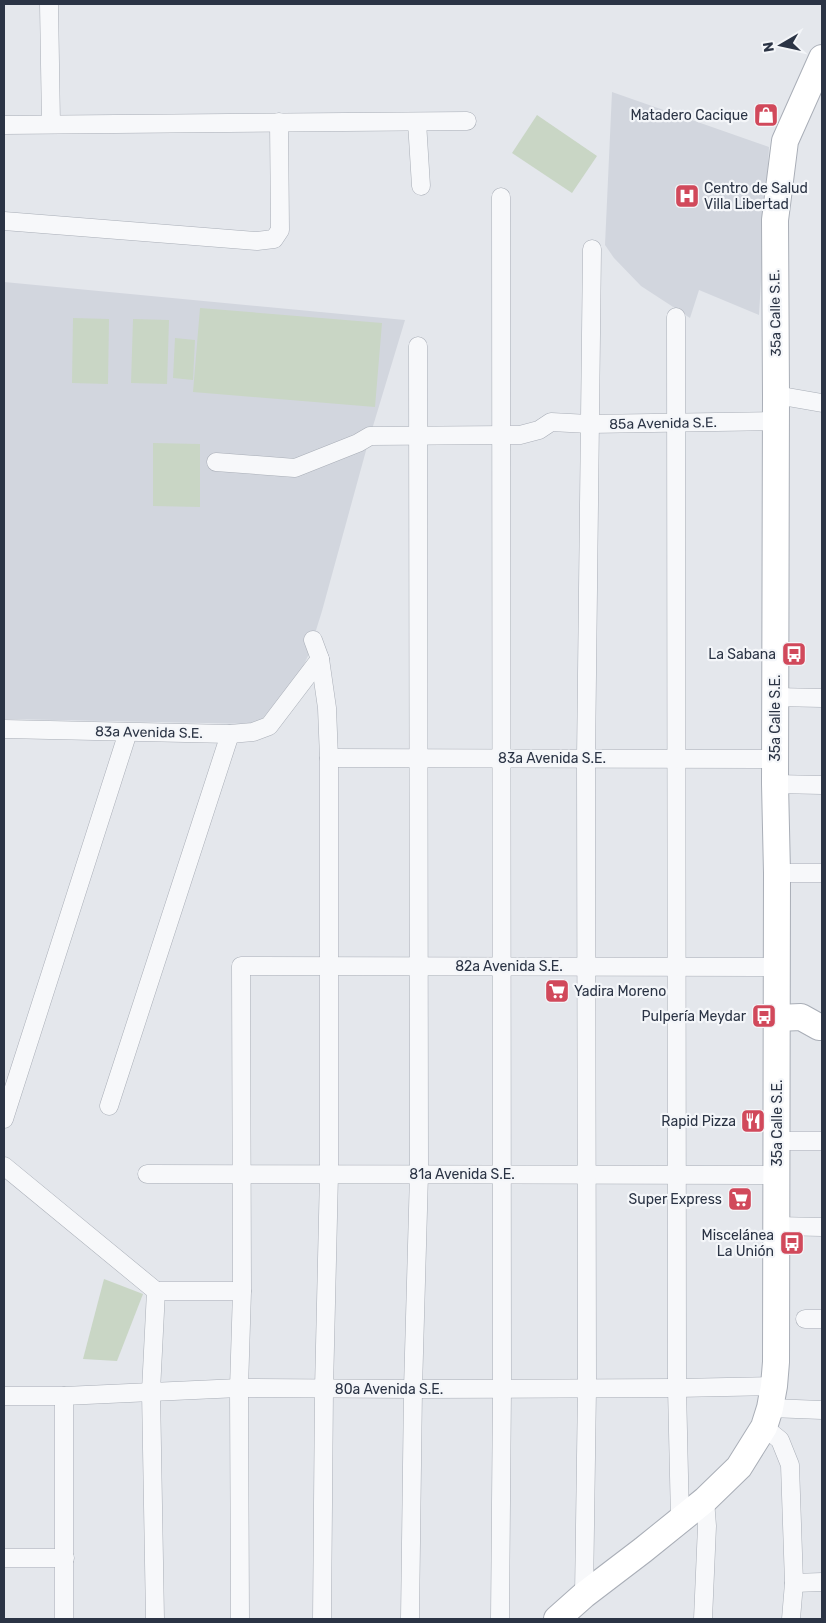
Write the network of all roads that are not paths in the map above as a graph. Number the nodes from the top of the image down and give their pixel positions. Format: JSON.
{"nodes":[{"id":1,"x":49,"y":4,"type":"edge"},
{"id":2,"x":822,"y":58,"type":"edge"},
{"id":3,"x":467,"y":121,"type":"dead end"},
{"id":4,"x":279,"y":122,"type":"junction"},
{"id":5,"x":417,"y":122,"type":"junction"},
{"id":6,"x":52,"y":124,"type":"junction"},
{"id":7,"x":4,"y":125,"type":"edge"},
{"id":8,"x":421,"y":186,"type":"dead end"},
{"id":9,"x":500,"y":196,"type":"dead end"},
{"id":10,"x":4,"y":221,"type":"edge"},
{"id":11,"x":592,"y":249,"type":"dead end"},
{"id":12,"x":676,"y":317,"type":"dead end"},
{"id":13,"x":418,"y":346,"type":"dead end"},
{"id":14,"x":776,"y":395,"type":"junction"},
{"id":15,"x":822,"y":403,"type":"edge"},
{"id":16,"x":776,"y":421,"type":"junction"},
{"id":17,"x":676,"y":422,"type":"junction"},
{"id":18,"x":589,"y":424,"type":"junction"},
{"id":19,"x":419,"y":436,"type":"junction"},
{"id":20,"x":501,"y":436,"type":"junction"},
{"id":21,"x":216,"y":462,"type":"dead end"},
{"id":22,"x":313,"y":640,"type":"dead end"},
{"id":23,"x":320,"y":658,"type":"junction"},
{"id":24,"x":775,"y":697,"type":"junction"},
{"id":25,"x":822,"y":698,"type":"edge"},
{"id":26,"x":4,"y":729,"type":"edge"},
{"id":27,"x":128,"y":732,"type":"junction"},
{"id":28,"x":230,"y":734,"type":"junction"},
{"id":29,"x":329,"y":758,"type":"junction"},
{"id":30,"x":419,"y":758,"type":"junction"},
{"id":31,"x":501,"y":758,"type":"junction"},
{"id":32,"x":586,"y":758,"type":"junction"},
{"id":33,"x":676,"y":759,"type":"junction"},
{"id":34,"x":775,"y":759,"type":"junction"},
{"id":35,"x":775,"y":784,"type":"junction"},
{"id":36,"x":822,"y":785,"type":"edge"},
{"id":37,"x":777,"y":873,"type":"junction"},
{"id":38,"x":822,"y":873,"type":"edge"},
{"id":39,"x":329,"y":966,"type":"junction"},
{"id":40,"x":419,"y":966,"type":"junction"},
{"id":41,"x":501,"y":966,"type":"junction"},
{"id":42,"x":586,"y":967,"type":"junction"},
{"id":43,"x":676,"y":967,"type":"junction"},
{"id":44,"x":777,"y":967,"type":"junction"},
{"id":45,"x":806,"y":1017,"type":"edge"},
{"id":46,"x":109,"y":1106,"type":"dead end"},
{"id":47,"x":4,"y":1119,"type":"edge"},
{"id":48,"x":776,"y":1141,"type":"junction"},
{"id":49,"x":822,"y":1141,"type":"edge"},
{"id":50,"x":4,"y":1166,"type":"edge"},
{"id":51,"x":147,"y":1174,"type":"dead end"},
{"id":52,"x":242,"y":1174,"type":"junction"},
{"id":53,"x":330,"y":1174,"type":"junction"},
{"id":54,"x":419,"y":1174,"type":"junction"},
{"id":55,"x":502,"y":1174,"type":"junction"},
{"id":56,"x":587,"y":1175,"type":"junction"},
{"id":57,"x":676,"y":1175,"type":"junction"},
{"id":58,"x":776,"y":1175,"type":"junction"},
{"id":59,"x":776,"y":1226,"type":"junction"},
{"id":60,"x":822,"y":1227,"type":"edge"},
{"id":61,"x":156,"y":1291,"type":"junction"},
{"id":62,"x":242,"y":1291,"type":"junction"},
{"id":63,"x":805,"y":1319,"type":"dead end"},
{"id":64,"x":822,"y":1319,"type":"edge"},
{"id":65,"x":239,"y":1388,"type":"junction"},
{"id":66,"x":502,"y":1388,"type":"junction"},
{"id":67,"x":587,"y":1388,"type":"junction"},
{"id":68,"x":677,"y":1388,"type":"junction"},
{"id":69,"x":324,"y":1389,"type":"junction"},
{"id":70,"x":413,"y":1389,"type":"junction"},
{"id":71,"x":152,"y":1391,"type":"junction"},
{"id":72,"x":4,"y":1396,"type":"edge"},
{"id":73,"x":64,"y":1396,"type":"junction"},
{"id":74,"x":769,"y":1407,"type":"junction"},
{"id":75,"x":822,"y":1410,"type":"edge"},
{"id":76,"x":705,"y":1500,"type":"junction"},
{"id":77,"x":680,"y":1519,"type":"junction"},
{"id":78,"x":4,"y":1558,"type":"edge"},
{"id":79,"x":65,"y":1558,"type":"junction"},
{"id":80,"x":822,"y":1582,"type":"edge"},
{"id":81,"x":794,"y":1583,"type":"junction"},
{"id":82,"x":584,"y":1595,"type":"junction"},
{"id":83,"x":560,"y":1618,"type":"edge"},
{"id":84,"x":64,"y":1619,"type":"edge"},
{"id":85,"x":155,"y":1619,"type":"edge"},
{"id":86,"x":240,"y":1619,"type":"edge"},
{"id":87,"x":322,"y":1619,"type":"edge"},
{"id":88,"x":410,"y":1619,"type":"edge"},
{"id":89,"x":500,"y":1619,"type":"edge"},
{"id":90,"x":703,"y":1619,"type":"edge"},
{"id":91,"x":791,"y":1619,"type":"edge"}],
"edges":[{"from":1,"to":6,"type":"street"},
{"from":2,"to":14,"type":"street","name":"35a Calle S.E."},
{"from":3,"to":5,"type":"street"},
{"from":4,"to":5,"type":"street"},
{"from":4,"to":6,"type":"street"},
{"from":4,"to":10,"type":"street"},
{"from":5,"to":8,"type":"street"},
{"from":6,"to":7,"type":"street"},
{"from":9,"to":20,"type":"street"},
{"from":11,"to":18,"type":"street"},
{"from":12,"to":17,"type":"street"},
{"from":13,"to":19,"type":"street"},
{"from":14,"to":15,"type":"street"},
{"from":14,"to":16,"type":"street","name":"35a Calle S.E."},
{"from":16,"to":17,"type":"street","name":"85a Avenida S.E."},
{"from":16,"to":24,"type":"street","name":"35a Calle S.E."},
{"from":17,"to":18,"type":"street","name":"85a Avenida S.E."},
{"from":17,"to":33,"type":"street"},
{"from":18,"to":20,"type":"street","name":"85a Avenida S.E."},
{"from":18,"to":32,"type":"street"},
{"from":19,"to":20,"type":"street"},
{"from":19,"to":21,"type":"street"},
{"from":19,"to":30,"type":"street"},
{"from":20,"to":31,"type":"street"},
{"from":22,"to":23,"type":"street"},
{"from":23,"to":28,"type":"street","name":"83a Avenida S.E."},
{"from":23,"to":29,"type":"street"},
{"from":24,"to":25,"type":"street"},
{"from":24,"to":34,"type":"street","name":"35a Calle S.E."},
{"from":26,"to":27,"type":"street","name":"83a Avenida S.E."},
{"from":27,"to":28,"type":"street","name":"83a Avenida S.E."},
{"from":27,"to":47,"type":"street"},
{"from":28,"to":46,"type":"street"},
{"from":29,"to":30,"type":"street","name":"83a Avenida S.E."},
{"from":29,"to":39,"type":"street"},
{"from":30,"to":31,"type":"street","name":"83a Avenida S.E."},
{"from":30,"to":40,"type":"street"},
{"from":31,"to":32,"type":"street","name":"83a Avenida S.E."},
{"from":31,"to":41,"type":"street"},
{"from":32,"to":33,"type":"street","name":"83a Avenida S.E."},
{"from":32,"to":42,"type":"street"},
{"from":33,"to":34,"type":"street","name":"83a Avenida S.E."},
{"from":33,"to":43,"type":"street"},
{"from":34,"to":35,"type":"street","name":"35a Calle S.E."},
{"from":35,"to":36,"type":"street"},
{"from":35,"to":37,"type":"street","name":"35a Calle S.E."},
{"from":37,"to":38,"type":"street"},
{"from":37,"to":44,"type":"street","name":"35a Calle S.E."},
{"from":39,"to":40,"type":"street","name":"82a Avenida S.E."},
{"from":39,"to":52,"type":"street","name":"82a Avenida S.E."},
{"from":39,"to":53,"type":"street"},
{"from":40,"to":41,"type":"street","name":"82a Avenida S.E."},
{"from":40,"to":54,"type":"street"},
{"from":41,"to":42,"type":"street","name":"82a Avenida S.E."},
{"from":41,"to":55,"type":"street"},
{"from":42,"to":43,"type":"street","name":"82a Avenida S.E."},
{"from":42,"to":56,"type":"street"},
{"from":43,"to":44,"type":"street","name":"82a Avenida S.E."},
{"from":43,"to":57,"type":"street"},
{"from":44,"to":45,"type":"street","name":"35a Calle S.E."},
{"from":45,"to":48,"type":"street","name":"35a Calle S.E."},
{"from":48,"to":49,"type":"street"},
{"from":48,"to":58,"type":"street","name":"35a Calle S.E."},
{"from":50,"to":61,"type":"street"},
{"from":51,"to":52,"type":"street","name":"81a Avenida S.E."},
{"from":52,"to":53,"type":"street","name":"81a Avenida S.E."},
{"from":52,"to":62,"type":"street"},
{"from":53,"to":54,"type":"street","name":"81a Avenida S.E."},
{"from":53,"to":69,"type":"street"},
{"from":54,"to":55,"type":"street","name":"81a Avenida S.E."},
{"from":54,"to":70,"type":"street"},
{"from":55,"to":56,"type":"street","name":"81a Avenida S.E."},
{"from":55,"to":66,"type":"street"},
{"from":56,"to":57,"type":"street","name":"81a Avenida S.E."},
{"from":56,"to":67,"type":"street"},
{"from":57,"to":58,"type":"street","name":"81a Avenida S.E."},
{"from":57,"to":68,"type":"street"},
{"from":58,"to":59,"type":"street","name":"35a Calle S.E."},
{"from":59,"to":60,"type":"street"},
{"from":59,"to":74,"type":"street","name":"35a Calle S.E."},
{"from":61,"to":62,"type":"street"},
{"from":61,"to":71,"type":"street"},
{"from":62,"to":65,"type":"street"},
{"from":63,"to":64,"type":"street"},
{"from":65,"to":69,"type":"street","name":"80a Avenida S.E."},
{"from":65,"to":71,"type":"street","name":"80a Avenida S.E."},
{"from":65,"to":86,"type":"street"},
{"from":66,"to":67,"type":"street","name":"80a Avenida S.E."},
{"from":66,"to":70,"type":"street","name":"80a Avenida S.E."},
{"from":66,"to":89,"type":"street"},
{"from":67,"to":68,"type":"street","name":"80a Avenida S.E."},
{"from":67,"to":82,"type":"street"},
{"from":68,"to":74,"type":"street","name":"80a Avenida S.E."},
{"from":68,"to":77,"type":"street"},
{"from":69,"to":70,"type":"street","name":"80a Avenida S.E."},
{"from":69,"to":87,"type":"street"},
{"from":70,"to":88,"type":"street"},
{"from":71,"to":73,"type":"street","name":"80a Avenida S.E."},
{"from":71,"to":85,"type":"street"},
{"from":72,"to":73,"type":"street","name":"80a Avenida S.E."},
{"from":73,"to":79,"type":"street"},
{"from":74,"to":75,"type":"street","name":"80a Avenida S.E."},
{"from":74,"to":76,"type":"street"},
{"from":74,"to":81,"type":"street"},
{"from":76,"to":77,"type":"street"},
{"from":76,"to":90,"type":"street"},
{"from":77,"to":82,"type":"street"},
{"from":78,"to":79,"type":"street"},
{"from":79,"to":84,"type":"street"},
{"from":80,"to":81,"type":"street"},
{"from":81,"to":91,"type":"street"},
{"from":82,"to":83,"type":"street"}]}
